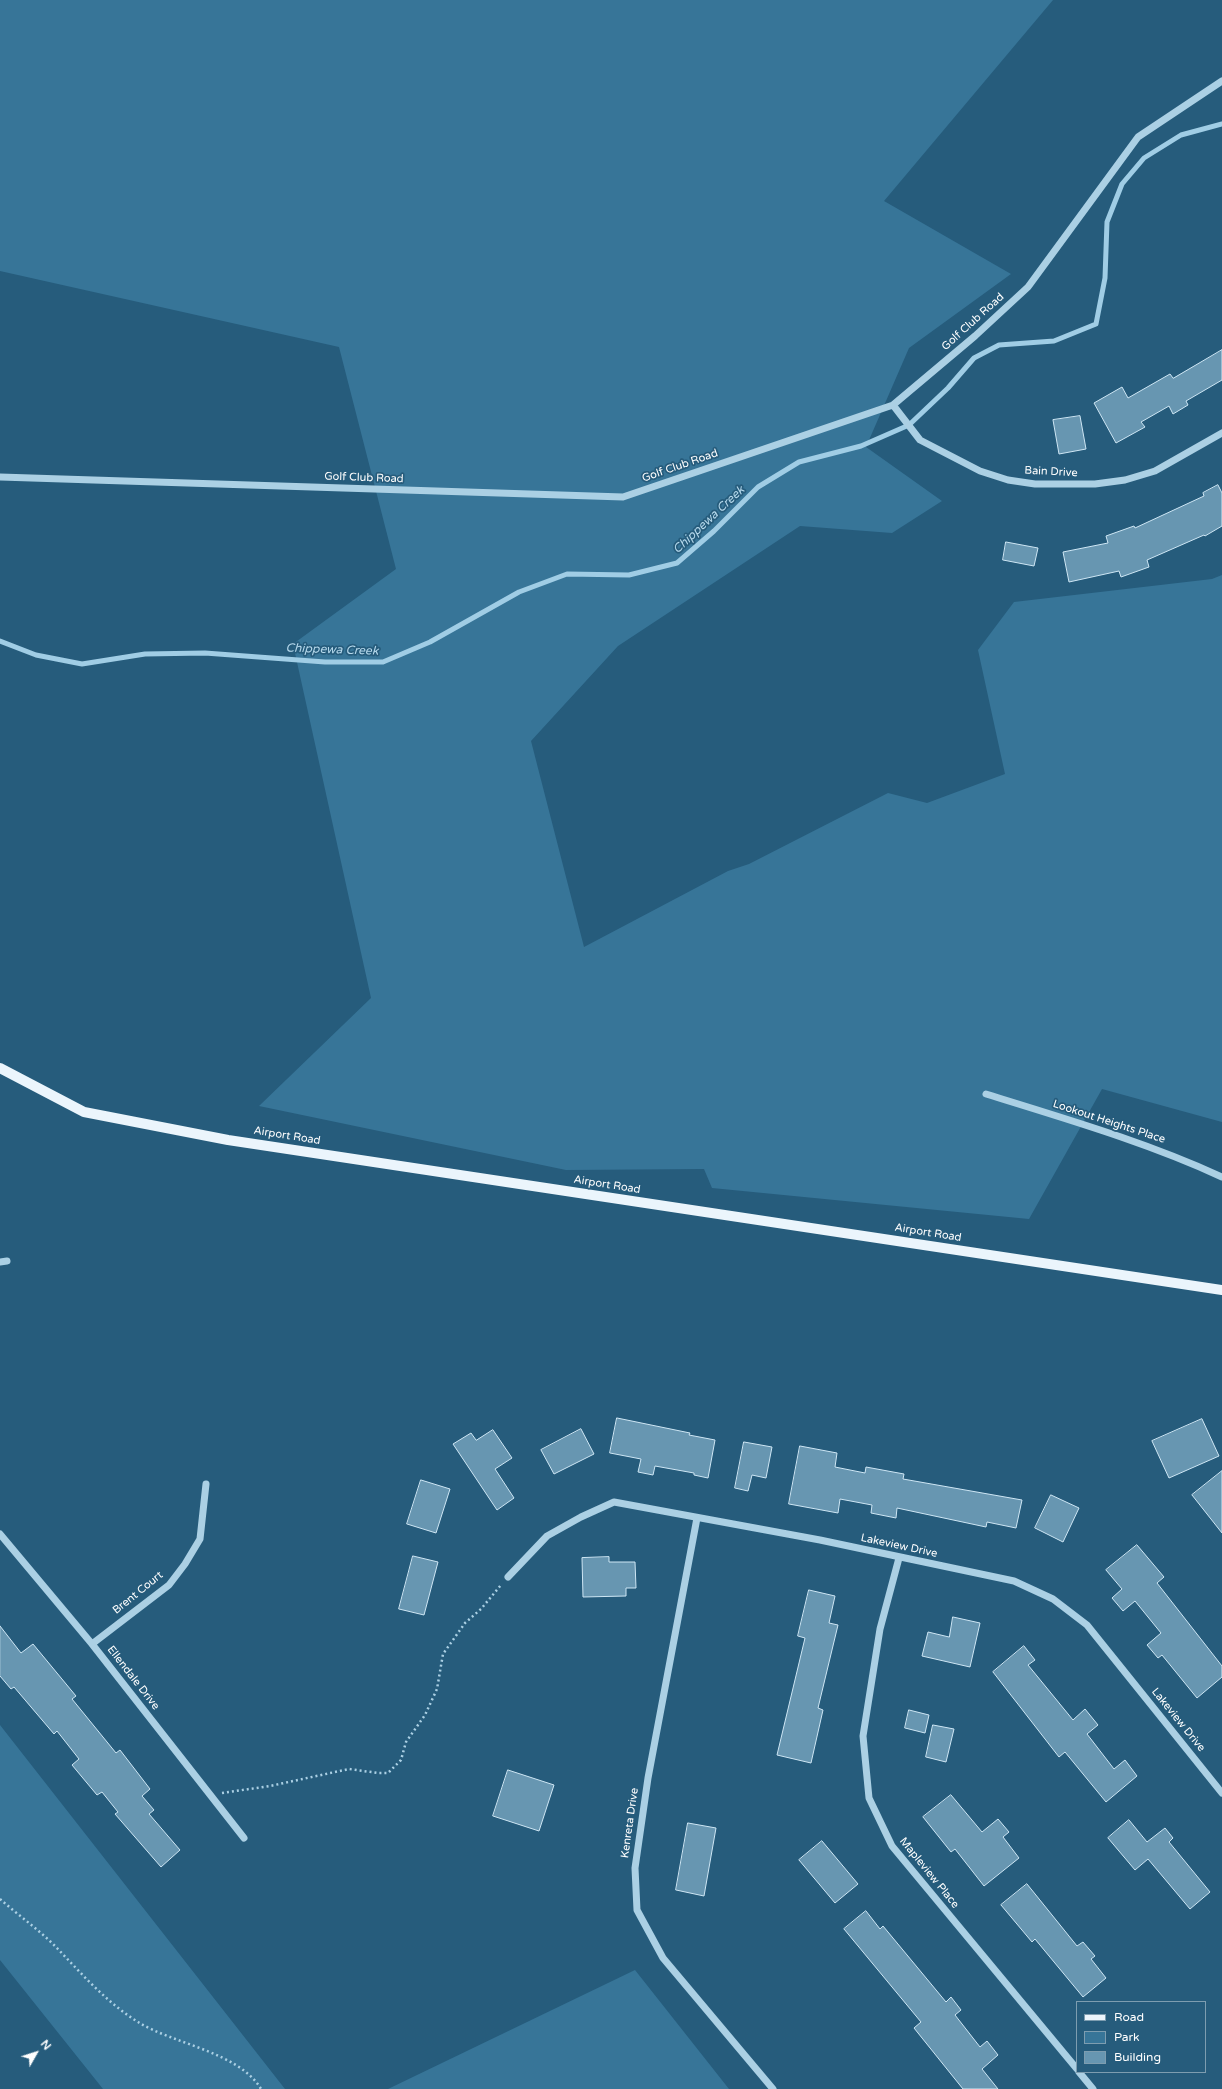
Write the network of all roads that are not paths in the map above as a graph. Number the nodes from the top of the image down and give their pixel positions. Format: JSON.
{"nodes":[{"id":1,"x":1222,"y":81,"type":"edge"},
{"id":2,"x":892,"y":405,"type":"junction"},
{"id":3,"x":1222,"y":433,"type":"edge"},
{"id":4,"x":0,"y":477,"type":"edge"},
{"id":5,"x":0,"y":1068,"type":"edge"},
{"id":6,"x":986,"y":1094,"type":"dead end"},
{"id":7,"x":1222,"y":1177,"type":"edge"},
{"id":8,"x":1222,"y":1290,"type":"edge"},
{"id":9,"x":206,"y":1484,"type":"dead end"},
{"id":10,"x":697,"y":1518,"type":"junction"},
{"id":11,"x":0,"y":1534,"type":"edge"},
{"id":12,"x":899,"y":1558,"type":"junction"},
{"id":13,"x":508,"y":1577,"type":"road end"},
{"id":14,"x":92,"y":1644,"type":"junction"},
{"id":15,"x":1222,"y":1793,"type":"edge"},
{"id":16,"x":244,"y":1838,"type":"dead end"},
{"id":17,"x":1076,"y":2068,"type":"edge"},
{"id":18,"x":1080,"y":2073,"type":"edge"},
{"id":19,"x":773,"y":2089,"type":"edge"},
{"id":20,"x":1093,"y":2089,"type":"edge"}],
"edges":[{"from":1,"to":2,"type":"street","name":"Golf Club Road"},
{"from":2,"to":3,"type":"street","name":"Bain Drive"},
{"from":2,"to":4,"type":"street","name":"Golf Club Road"},
{"from":5,"to":8,"type":"main road","name":"Airport Road"},
{"from":6,"to":7,"type":"street","name":"Lookout Heights Place"},
{"from":9,"to":14,"type":"street","name":"Brent Court"},
{"from":10,"to":12,"type":"street","name":"Lakeview Drive"},
{"from":10,"to":13,"type":"street","name":"Lakeview Drive"},
{"from":10,"to":19,"type":"street","name":"Kenreta Drive"},
{"from":11,"to":14,"type":"street","name":"Ellendale Drive"},
{"from":12,"to":15,"type":"street","name":"Lakeview Drive"},
{"from":12,"to":17,"type":"street","name":"Mapleview Place"},
{"from":14,"to":16,"type":"street","name":"Ellendale Drive"},
{"from":18,"to":20,"type":"street"}]}
